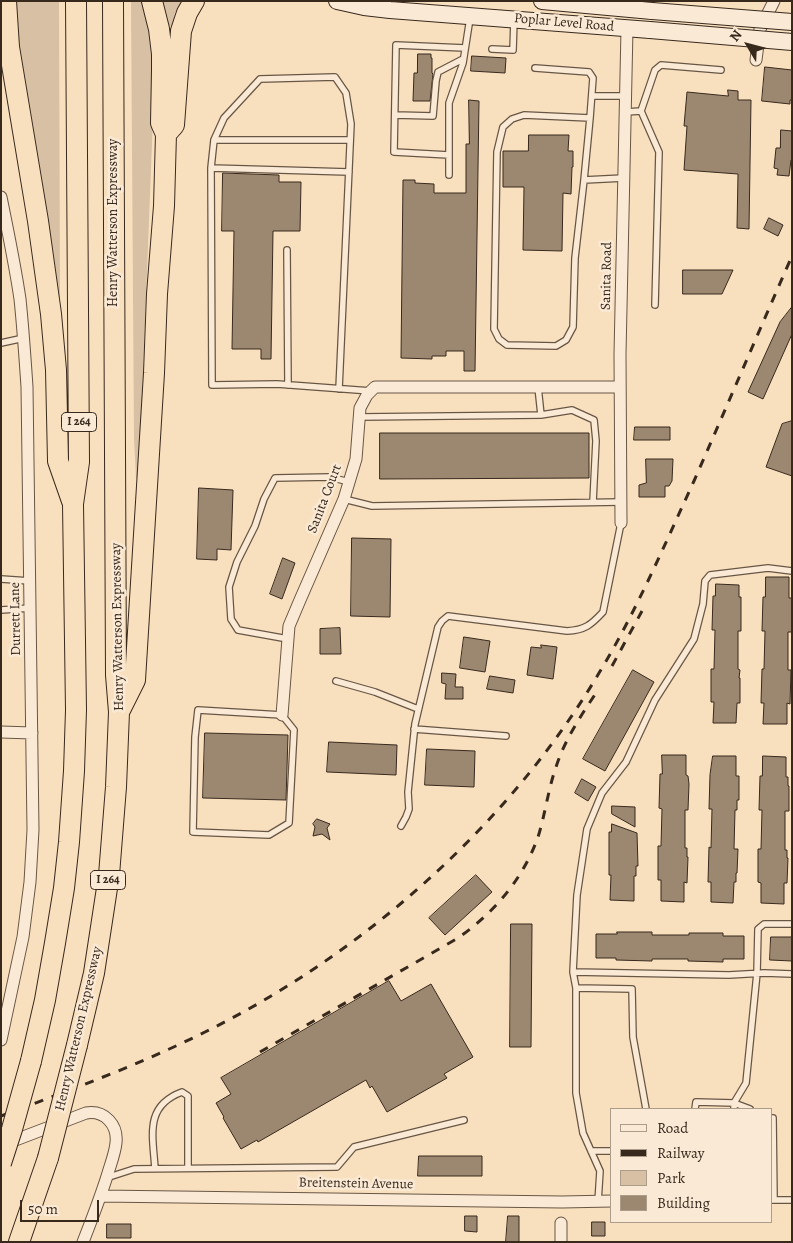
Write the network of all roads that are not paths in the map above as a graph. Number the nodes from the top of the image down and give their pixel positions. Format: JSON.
{"nodes":[{"id":1,"x":6,"y":1,"type":"edge"},
{"id":2,"x":76,"y":1,"type":"edge"},
{"id":3,"x":113,"y":1,"type":"edge"},
{"id":4,"x":152,"y":1,"type":"edge"},
{"id":5,"x":194,"y":1,"type":"edge"},
{"id":6,"x":338,"y":1,"type":"edge"},
{"id":7,"x":774,"y":1,"type":"edge"},
{"id":8,"x":551,"y":2,"type":"edge"},
{"id":9,"x":628,"y":5,"type":"edge"},
{"id":10,"x":470,"y":16,"type":"junction"},
{"id":11,"x":514,"y":19,"type":"junction"},
{"id":12,"x":792,"y":22,"type":"edge"},
{"id":13,"x":627,"y":29,"type":"junction"},
{"id":14,"x":792,"y":42,"type":"edge"},
{"id":15,"x":5,"y":44,"type":"edge"},
{"id":16,"x":465,"y":48,"type":"junction"},
{"id":17,"x":492,"y":49,"type":"dead end"},
{"id":18,"x":463,"y":59,"type":"junction"},
{"id":19,"x":756,"y":60,"type":"dead end"},
{"id":20,"x":535,"y":68,"type":"dead end"},
{"id":21,"x":721,"y":70,"type":"dead end"},
{"id":22,"x":592,"y":96,"type":"junction"},
{"id":23,"x":626,"y":96,"type":"junction"},
{"id":24,"x":641,"y":111,"type":"junction"},
{"id":25,"x":626,"y":112,"type":"junction"},
{"id":26,"x":395,"y":115,"type":"junction"},
{"id":27,"x":590,"y":118,"type":"junction"},
{"id":28,"x":166,"y":134,"type":"junction"},
{"id":29,"x":214,"y":140,"type":"junction"},
{"id":30,"x":350,"y":140,"type":"junction"},
{"id":31,"x":449,"y":155,"type":"junction"},
{"id":32,"x":211,"y":168,"type":"junction"},
{"id":33,"x":349,"y":172,"type":"junction"},
{"id":34,"x":449,"y":175,"type":"dead end"},
{"id":35,"x":624,"y":178,"type":"junction"},
{"id":36,"x":584,"y":180,"type":"junction"},
{"id":37,"x":1,"y":197,"type":"edge"},
{"id":38,"x":287,"y":250,"type":"dead end"},
{"id":39,"x":655,"y":305,"type":"dead end"},
{"id":40,"x":24,"y":338,"type":"junction"},
{"id":41,"x":1,"y":343,"type":"edge"},
{"id":42,"x":288,"y":385,"type":"junction"},
{"id":43,"x":538,"y":387,"type":"junction"},
{"id":44,"x":620,"y":387,"type":"junction"},
{"id":45,"x":339,"y":388,"type":"junction"},
{"id":46,"x":371,"y":391,"type":"junction"},
{"id":47,"x":541,"y":415,"type":"junction"},
{"id":48,"x":360,"y":417,"type":"junction"},
{"id":49,"x":349,"y":482,"type":"junction"},
{"id":50,"x":344,"y":499,"type":"junction"},
{"id":51,"x":593,"y":502,"type":"junction"},
{"id":52,"x":621,"y":502,"type":"junction"},
{"id":53,"x":73,"y":504,"type":"junction"},
{"id":54,"x":621,"y":523,"type":"joint"},
{"id":55,"x":792,"y":571,"type":"edge"},
{"id":56,"x":1,"y":579,"type":"edge"},
{"id":57,"x":30,"y":581,"type":"junction"},
{"id":58,"x":30,"y":608,"type":"junction"},
{"id":59,"x":1,"y":610,"type":"edge"},
{"id":60,"x":288,"y":638,"type":"junction"},
{"id":61,"x":336,"y":681,"type":"dead end"},
{"id":62,"x":418,"y":709,"type":"junction"},
{"id":63,"x":120,"y":712,"type":"junction"},
{"id":64,"x":282,"y":715,"type":"junction"},
{"id":65,"x":414,"y":729,"type":"junction"},
{"id":66,"x":1,"y":732,"type":"edge"},
{"id":67,"x":32,"y":732,"type":"junction"},
{"id":68,"x":506,"y":736,"type":"dead end"},
{"id":69,"x":400,"y":826,"type":"dead end"},
{"id":70,"x":792,"y":924,"type":"edge"},
{"id":71,"x":572,"y":972,"type":"junction"},
{"id":72,"x":757,"y":973,"type":"junction"},
{"id":73,"x":792,"y":974,"type":"edge"},
{"id":74,"x":576,"y":988,"type":"junction"},
{"id":75,"x":1,"y":1040,"type":"edge"},
{"id":76,"x":709,"y":1102,"type":"junction"},
{"id":77,"x":734,"y":1106,"type":"edge"},
{"id":78,"x":646,"y":1108,"type":"edge"},
{"id":79,"x":696,"y":1108,"type":"edge"},
{"id":80,"x":708,"y":1108,"type":"edge"},
{"id":81,"x":464,"y":1120,"type":"dead end"},
{"id":82,"x":1,"y":1146,"type":"edge"},
{"id":83,"x":591,"y":1151,"type":"junction"},
{"id":84,"x":610,"y":1151,"type":"edge"},
{"id":85,"x":1,"y":1163,"type":"edge"},
{"id":86,"x":188,"y":1168,"type":"junction"},
{"id":87,"x":155,"y":1169,"type":"junction"},
{"id":88,"x":106,"y":1178,"type":"junction"},
{"id":89,"x":101,"y":1196,"type":"junction"},
{"id":90,"x":773,"y":1200,"type":"edge"},
{"id":91,"x":792,"y":1200,"type":"edge"},
{"id":92,"x":610,"y":1201,"type":"edge"},
{"id":93,"x":598,"y":1202,"type":"junction"},
{"id":94,"x":561,"y":1222,"type":"dead end"},
{"id":95,"x":19,"y":1242,"type":"edge"},
{"id":96,"x":83,"y":1242,"type":"edge"},
{"id":97,"x":561,"y":1242,"type":"edge"}],
"edges":[{"from":1,"to":15,"type":"highway"},
{"from":2,"to":53,"type":"highway","number":"I 264"},
{"from":3,"to":63,"type":"highway","name":"Henry Watterson Expressway","number":"I 264"},
{"from":4,"to":28,"type":"highway"},
{"from":5,"to":28,"type":"highway"},
{"from":6,"to":10,"type":"main road","name":"Poplar Level Road"},
{"from":7,"to":19,"type":"street"},
{"from":8,"to":9,"type":"main road","name":"Poplar Level Road"},
{"from":9,"to":12,"type":"main road","name":"Poplar Level Road","bridge":true},
{"from":9,"to":13,"type":"main road"},
{"from":10,"to":11,"type":"main road","name":"Poplar Level Road"},
{"from":10,"to":16,"type":"lane"},
{"from":11,"to":13,"type":"main road","name":"Poplar Level Road"},
{"from":11,"to":17,"type":"lane"},
{"from":13,"to":14,"type":"main road","name":"Poplar Level Road","bridge":true},
{"from":13,"to":23,"type":"street","name":"Sanita Road"},
{"from":15,"to":53,"type":"highway"},
{"from":16,"to":18,"type":"lane"},
{"from":16,"to":26,"type":"lane"},
{"from":18,"to":26,"type":"lane"},
{"from":18,"to":31,"type":"lane"},
{"from":20,"to":22,"type":"lane"},
{"from":21,"to":24,"type":"lane"},
{"from":22,"to":23,"type":"lane"},
{"from":22,"to":27,"type":"lane"},
{"from":23,"to":25,"type":"street","name":"Sanita Road"},
{"from":24,"to":25,"type":"lane"},
{"from":24,"to":39,"type":"lane"},
{"from":25,"to":35,"type":"street","name":"Sanita Road"},
{"from":26,"to":31,"type":"lane"},
{"from":27,"to":36,"type":"lane"},
{"from":27,"to":36,"type":"lane"},
{"from":28,"to":63,"type":"highway"},
{"from":29,"to":30,"type":"lane"},
{"from":29,"to":30,"type":"lane"},
{"from":29,"to":32,"type":"lane"},
{"from":30,"to":33,"type":"lane"},
{"from":31,"to":34,"type":"lane"},
{"from":32,"to":33,"type":"lane"},
{"from":32,"to":42,"type":"lane"},
{"from":33,"to":45,"type":"lane"},
{"from":35,"to":36,"type":"lane"},
{"from":35,"to":44,"type":"street","name":"Sanita Road"},
{"from":37,"to":40,"type":"street","name":"Durrett Lane"},
{"from":38,"to":42,"type":"lane"},
{"from":40,"to":41,"type":"lane"},
{"from":40,"to":57,"type":"street","name":"Durrett Lane"},
{"from":42,"to":45,"type":"lane"},
{"from":43,"to":44,"type":"street"},
{"from":43,"to":46,"type":"street"},
{"from":43,"to":47,"type":"lane"},
{"from":44,"to":52,"type":"street","name":"Sanita Road"},
{"from":45,"to":46,"type":"lane"},
{"from":46,"to":48,"type":"street","name":"Sanita Court"},
{"from":47,"to":48,"type":"lane"},
{"from":47,"to":51,"type":"lane"},
{"from":48,"to":49,"type":"street","name":"Sanita Court"},
{"from":49,"to":50,"type":"street","name":"Sanita Court"},
{"from":49,"to":60,"type":"lane"},
{"from":50,"to":51,"type":"lane"},
{"from":50,"to":60,"type":"street","name":"Sanita Court"},
{"from":51,"to":52,"type":"lane"},
{"from":52,"to":54,"type":"street","name":"Sanita Road"},
{"from":53,"to":85,"type":"highway","number":"I 264","bridge":true},
{"from":54,"to":62,"type":"lane"},
{"from":55,"to":71,"type":"lane"},
{"from":56,"to":57,"type":"lane"},
{"from":57,"to":58,"type":"street","name":"Durrett Lane"},
{"from":58,"to":59,"type":"lane"},
{"from":58,"to":67,"type":"street","name":"Durrett Lane"},
{"from":60,"to":64,"type":"street","name":"Sanita Court"},
{"from":61,"to":62,"type":"lane"},
{"from":62,"to":65,"type":"lane"},
{"from":63,"to":95,"type":"highway","name":"Henry Watterson Expressway","number":"I 264","bridge":true},
{"from":64,"to":64,"type":"lane"},
{"from":65,"to":68,"type":"lane"},
{"from":65,"to":69,"type":"lane"},
{"from":66,"to":67,"type":"street"},
{"from":67,"to":75,"type":"street","name":"Durrett Lane"},
{"from":70,"to":72,"type":"lane"},
{"from":71,"to":72,"type":"lane"},
{"from":71,"to":74,"type":"lane"},
{"from":72,"to":73,"type":"lane"},
{"from":72,"to":77,"type":"lane"},
{"from":74,"to":78,"type":"lane"},
{"from":74,"to":83,"type":"lane"},
{"from":76,"to":77,"type":"lane"},
{"from":76,"to":79,"type":"lane"},
{"from":76,"to":80,"type":"lane"},
{"from":81,"to":86,"type":"lane"},
{"from":82,"to":88,"type":"street"},
{"from":83,"to":84,"type":"lane"},
{"from":83,"to":93,"type":"lane"},
{"from":86,"to":87,"type":"lane"},
{"from":86,"to":87,"type":"lane"},
{"from":87,"to":88,"type":"lane"},
{"from":88,"to":89,"type":"street"},
{"from":89,"to":93,"type":"street","name":"Breitenstein Avenue"},
{"from":89,"to":96,"type":"street"},
{"from":90,"to":91,"type":"lane"},
{"from":92,"to":93,"type":"street","name":"Breitenstein Avenue"},
{"from":94,"to":97,"type":"street"}]}
